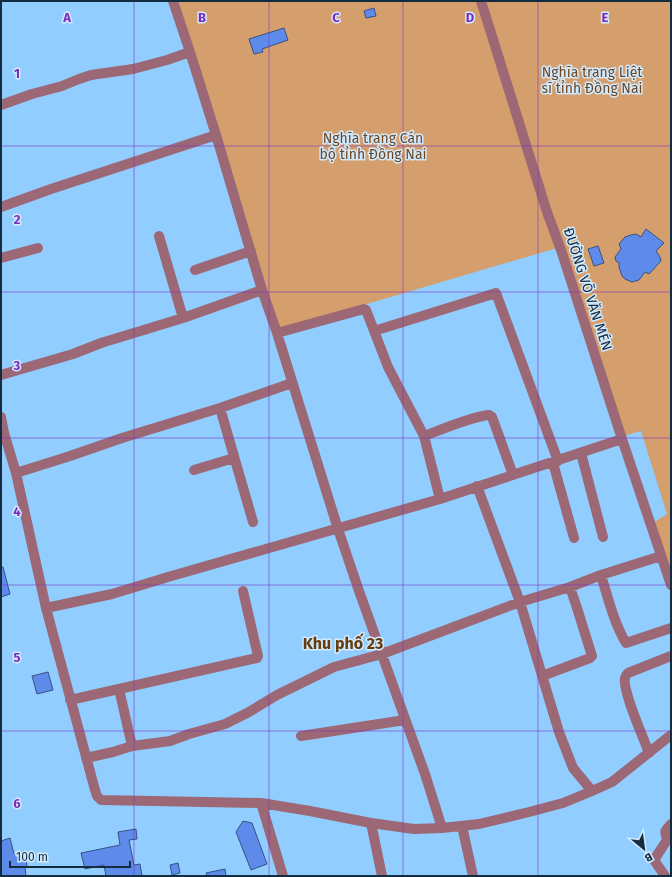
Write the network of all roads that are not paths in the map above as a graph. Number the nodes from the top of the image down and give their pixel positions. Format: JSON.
{"nodes":[{"id":1,"x":173,"y":1,"type":"edge"},
{"id":2,"x":481,"y":1,"type":"edge"},
{"id":3,"x":190,"y":52,"type":"junction"},
{"id":4,"x":1,"y":105,"type":"edge"},
{"id":5,"x":216,"y":135,"type":"junction"},
{"id":6,"x":1,"y":206,"type":"edge"},
{"id":7,"x":160,"y":236,"type":"dead end"},
{"id":8,"x":38,"y":248,"type":"dead end"},
{"id":9,"x":251,"y":251,"type":"junction"},
{"id":10,"x":1,"y":258,"type":"edge"},
{"id":11,"x":195,"y":270,"type":"dead end"},
{"id":12,"x":262,"y":290,"type":"junction"},
{"id":13,"x":183,"y":318,"type":"junction"},
{"id":14,"x":374,"y":331,"type":"junction"},
{"id":15,"x":277,"y":333,"type":"junction"},
{"id":16,"x":1,"y":374,"type":"edge"},
{"id":17,"x":292,"y":383,"type":"junction"},
{"id":18,"x":220,"y":408,"type":"junction"},
{"id":19,"x":1,"y":417,"type":"edge"},
{"id":20,"x":3,"y":433,"type":"edge"},
{"id":21,"x":424,"y":436,"type":"junction"},
{"id":22,"x":622,"y":439,"type":"junction"},
{"id":23,"x":581,"y":453,"type":"junction"},
{"id":24,"x":234,"y":458,"type":"junction"},
{"id":25,"x":556,"y":462,"type":"junction"},
{"id":26,"x":194,"y":470,"type":"dead end"},
{"id":27,"x":16,"y":473,"type":"junction"},
{"id":28,"x":513,"y":475,"type":"junction"},
{"id":29,"x":477,"y":486,"type":"junction"},
{"id":30,"x":440,"y":499,"type":"junction"},
{"id":31,"x":253,"y":522,"type":"dead end"},
{"id":32,"x":338,"y":529,"type":"junction"},
{"id":33,"x":604,"y":537,"type":"dead end"},
{"id":34,"x":574,"y":538,"type":"dead end"},
{"id":35,"x":661,"y":556,"type":"junction"},
{"id":36,"x":601,"y":575,"type":"junction"},
{"id":37,"x":671,"y":585,"type":"edge"},
{"id":38,"x":570,"y":587,"type":"junction"},
{"id":39,"x":242,"y":591,"type":"dead end"},
{"id":40,"x":520,"y":602,"type":"junction"},
{"id":41,"x":46,"y":608,"type":"junction"},
{"id":42,"x":671,"y":628,"type":"edge"},
{"id":43,"x":382,"y":654,"type":"junction"},
{"id":44,"x":671,"y":656,"type":"edge"},
{"id":45,"x":542,"y":676,"type":"junction"},
{"id":46,"x":119,"y":689,"type":"junction"},
{"id":47,"x":70,"y":700,"type":"junction"},
{"id":48,"x":406,"y":720,"type":"junction"},
{"id":49,"x":671,"y":735,"type":"edge"},
{"id":50,"x":301,"y":736,"type":"dead end"},
{"id":51,"x":132,"y":746,"type":"junction"},
{"id":52,"x":649,"y":753,"type":"junction"},
{"id":53,"x":86,"y":758,"type":"junction"},
{"id":54,"x":592,"y":791,"type":"junction"},
{"id":55,"x":260,"y":803,"type":"junction"},
{"id":56,"x":371,"y":823,"type":"junction"},
{"id":57,"x":671,"y":824,"type":"edge"},
{"id":58,"x":462,"y":826,"type":"junction"},
{"id":59,"x":442,"y":828,"type":"junction"},
{"id":60,"x":283,"y":876,"type":"edge"},
{"id":61,"x":382,"y":876,"type":"edge"},
{"id":62,"x":473,"y":876,"type":"edge"},
{"id":63,"x":665,"y":876,"type":"edge"}],
"edges":[{"from":1,"to":3,"type":"street"},
{"from":2,"to":22,"type":"street","name":"ĐƯỜNG VÕ VĂN MÉN"},
{"from":3,"to":4,"type":"street"},
{"from":3,"to":5,"type":"street"},
{"from":5,"to":6,"type":"street"},
{"from":5,"to":9,"type":"street"},
{"from":7,"to":13,"type":"street"},
{"from":8,"to":10,"type":"street"},
{"from":9,"to":11,"type":"street"},
{"from":9,"to":12,"type":"street"},
{"from":12,"to":13,"type":"street"},
{"from":12,"to":15,"type":"street"},
{"from":13,"to":16,"type":"street"},
{"from":14,"to":15,"type":"street"},
{"from":14,"to":21,"type":"street"},
{"from":14,"to":25,"type":"street"},
{"from":15,"to":17,"type":"street"},
{"from":17,"to":18,"type":"street"},
{"from":17,"to":32,"type":"street"},
{"from":18,"to":24,"type":"street"},
{"from":18,"to":27,"type":"street"},
{"from":19,"to":20,"type":"street"},
{"from":20,"to":27,"type":"street"},
{"from":21,"to":28,"type":"street"},
{"from":21,"to":30,"type":"street"},
{"from":22,"to":23,"type":"street"},
{"from":22,"to":35,"type":"street","name":"ĐƯỜNG VÕ VĂN MÉN"},
{"from":23,"to":25,"type":"street"},
{"from":23,"to":33,"type":"street"},
{"from":24,"to":26,"type":"street"},
{"from":24,"to":31,"type":"street"},
{"from":25,"to":28,"type":"street"},
{"from":25,"to":34,"type":"street"},
{"from":27,"to":41,"type":"street"},
{"from":28,"to":29,"type":"street"},
{"from":29,"to":30,"type":"street"},
{"from":29,"to":40,"type":"street"},
{"from":30,"to":32,"type":"street"},
{"from":32,"to":41,"type":"street"},
{"from":32,"to":43,"type":"street"},
{"from":35,"to":36,"type":"street"},
{"from":35,"to":37,"type":"street","name":"ĐƯỜNG VÕ VĂN MÉN"},
{"from":36,"to":38,"type":"street"},
{"from":36,"to":42,"type":"street"},
{"from":38,"to":40,"type":"street"},
{"from":38,"to":45,"type":"street"},
{"from":39,"to":46,"type":"street"},
{"from":40,"to":43,"type":"street"},
{"from":40,"to":45,"type":"street"},
{"from":41,"to":47,"type":"street"},
{"from":43,"to":48,"type":"street"},
{"from":43,"to":51,"type":"street"},
{"from":44,"to":52,"type":"street"},
{"from":45,"to":54,"type":"street"},
{"from":46,"to":47,"type":"street"},
{"from":46,"to":51,"type":"street"},
{"from":47,"to":53,"type":"street"},
{"from":48,"to":50,"type":"street"},
{"from":48,"to":59,"type":"street"},
{"from":49,"to":52,"type":"street"},
{"from":51,"to":53,"type":"street"},
{"from":52,"to":54,"type":"street"},
{"from":53,"to":55,"type":"street"},
{"from":54,"to":58,"type":"street"},
{"from":55,"to":56,"type":"street"},
{"from":55,"to":60,"type":"street"},
{"from":56,"to":59,"type":"street"},
{"from":56,"to":61,"type":"street"},
{"from":57,"to":63,"type":"street"},
{"from":58,"to":59,"type":"street"},
{"from":58,"to":62,"type":"street"}]}
